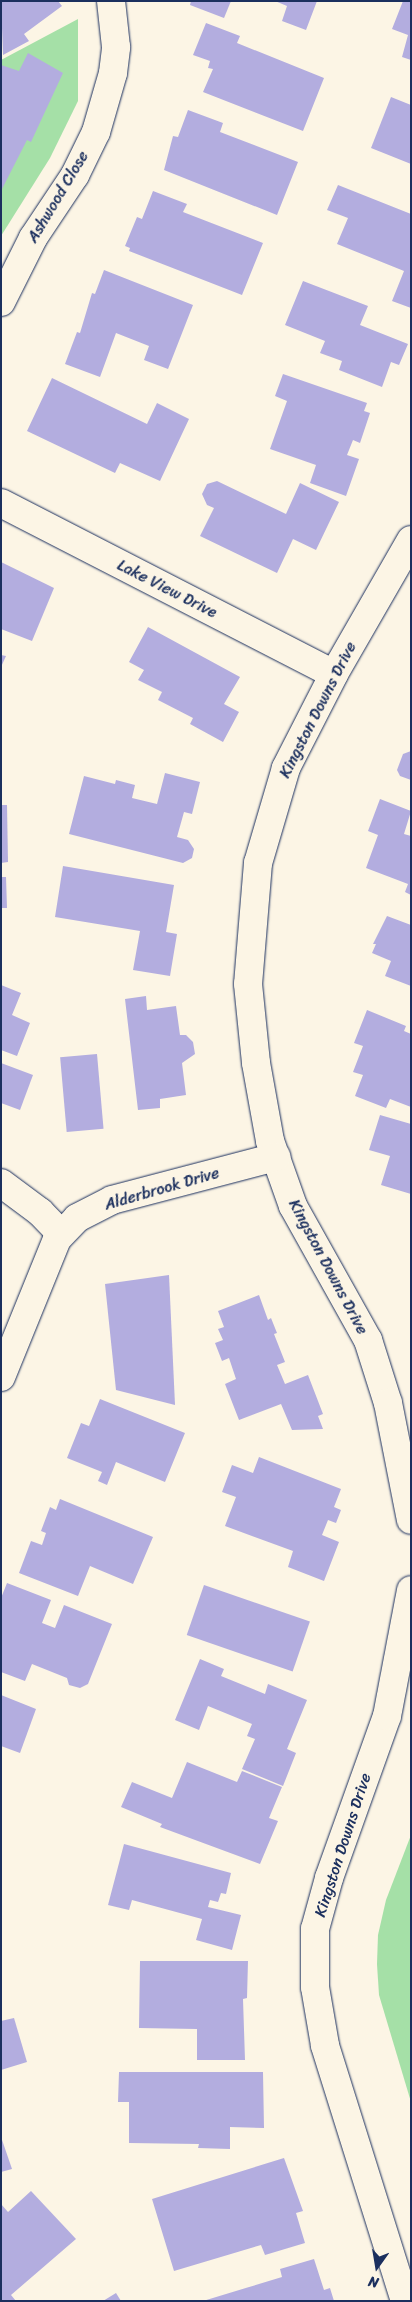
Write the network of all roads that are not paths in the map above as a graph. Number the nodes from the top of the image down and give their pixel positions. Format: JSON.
{"nodes":[{"id":1,"x":112,"y":1,"type":"edge"},
{"id":2,"x":1,"y":302,"type":"edge"},
{"id":3,"x":1,"y":503,"type":"edge"},
{"id":4,"x":411,"y":540,"type":"edge"},
{"id":5,"x":334,"y":674,"type":"junction"},
{"id":6,"x":276,"y":1157,"type":"junction"},
{"id":7,"x":1,"y":1183,"type":"edge"},
{"id":8,"x":60,"y":1234,"type":"junction"},
{"id":9,"x":1,"y":1377,"type":"edge"},
{"id":10,"x":411,"y":1520,"type":"edge"},
{"id":11,"x":411,"y":1590,"type":"edge"},
{"id":12,"x":405,"y":2301,"type":"edge"}],
"edges":[{"from":1,"to":2,"type":"street","name":"Ashwood Close"},
{"from":3,"to":5,"type":"street","name":"Lake View Drive"},
{"from":4,"to":5,"type":"street","name":"Kingston Downs Drive"},
{"from":5,"to":6,"type":"street","name":"Kingston Downs Drive"},
{"from":6,"to":8,"type":"street","name":"Alderbrook Drive"},
{"from":6,"to":10,"type":"street","name":"Kingston Downs Drive"},
{"from":7,"to":8,"type":"street"},
{"from":8,"to":9,"type":"street","name":"Alderbrook Drive"},
{"from":11,"to":12,"type":"street","name":"Kingston Downs Drive"}]}
